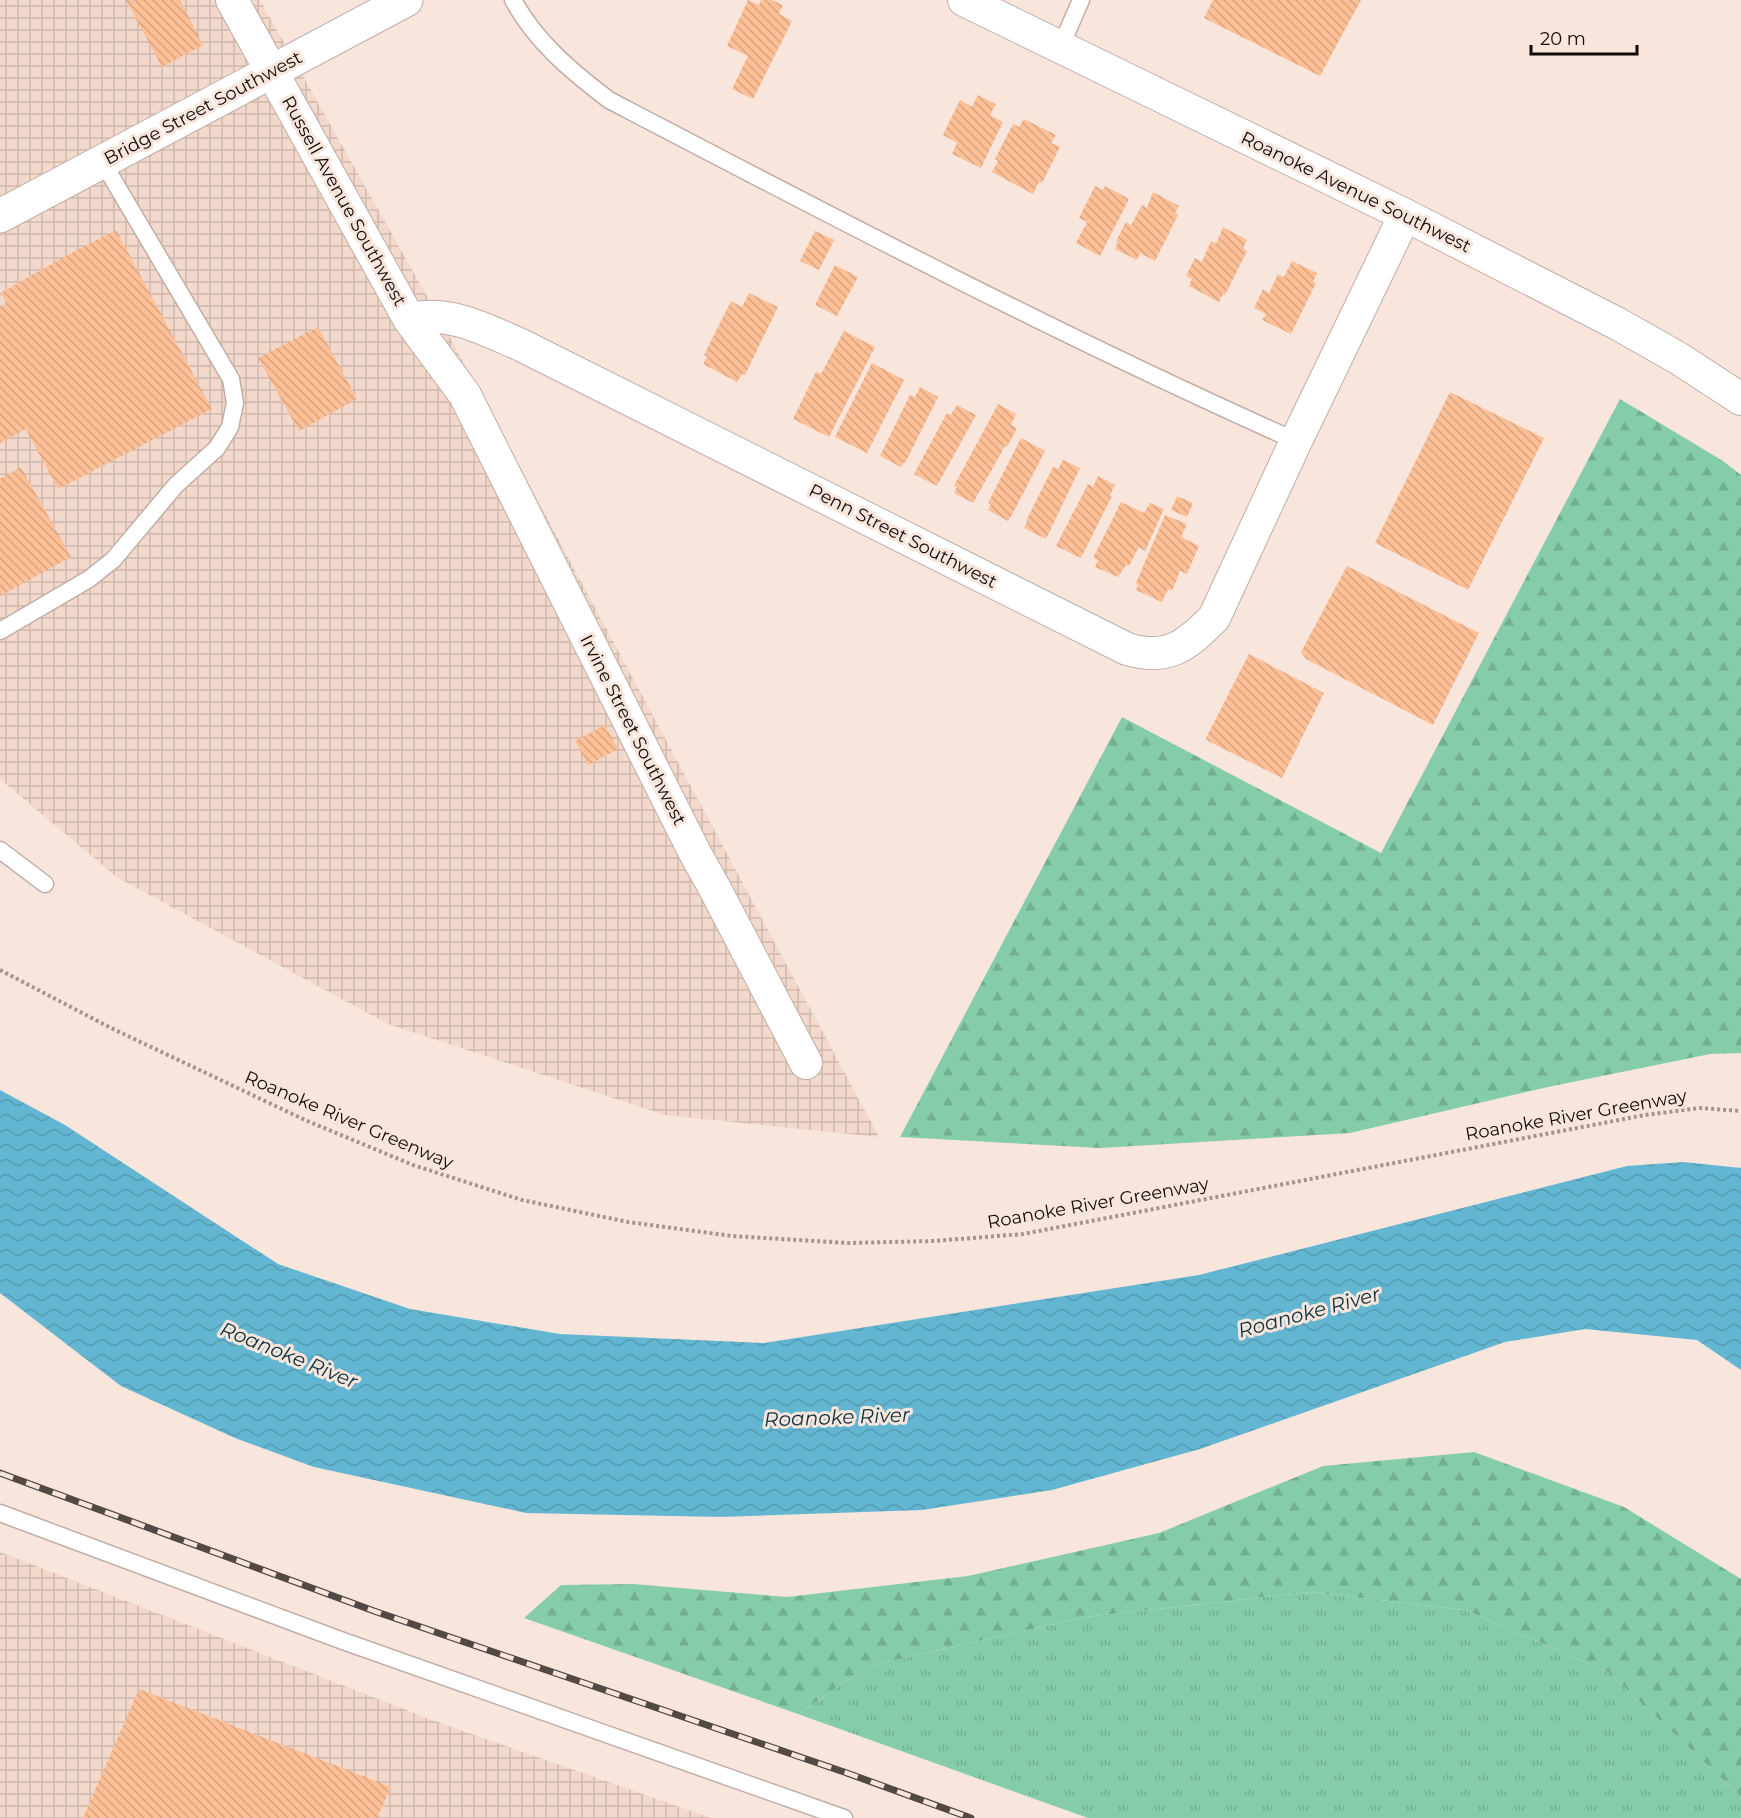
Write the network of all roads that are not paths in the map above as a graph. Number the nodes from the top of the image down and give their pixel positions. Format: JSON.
{"nodes":[{"id":1,"x":232,"y":0,"type":"edge"},
{"id":2,"x":406,"y":0,"type":"edge"},
{"id":3,"x":513,"y":0,"type":"edge"},
{"id":4,"x":964,"y":0,"type":"edge"},
{"id":5,"x":1081,"y":0,"type":"edge"},
{"id":6,"x":1060,"y":48,"type":"junction"},
{"id":7,"x":272,"y":71,"type":"junction"},
{"id":8,"x":102,"y":162,"type":"junction"},
{"id":9,"x":1405,"y":215,"type":"junction"},
{"id":10,"x":0,"y":216,"type":"edge"},
{"id":11,"x":409,"y":319,"type":"junction"},
{"id":12,"x":465,"y":395,"type":"joint"},
{"id":13,"x":1741,"y":399,"type":"edge"},
{"id":14,"x":1296,"y":441,"type":"junction"},
{"id":15,"x":0,"y":630,"type":"edge"},
{"id":16,"x":0,"y":850,"type":"edge"},
{"id":17,"x":45,"y":884,"type":"dead end"},
{"id":18,"x":806,"y":1063,"type":"dead end"},
{"id":19,"x":0,"y":1513,"type":"edge"},
{"id":20,"x":844,"y":1818,"type":"edge"}],
"edges":[{"from":1,"to":7,"type":"street","name":"Russell Avenue Southwest"},
{"from":2,"to":7,"type":"street","name":"Bridge Street Southwest"},
{"from":3,"to":14,"type":"lane"},
{"from":4,"to":6,"type":"street","name":"Roanoke Avenue Southwest"},
{"from":5,"to":6,"type":"lane"},
{"from":6,"to":9,"type":"street","name":"Roanoke Avenue Southwest"},
{"from":7,"to":8,"type":"street","name":"Bridge Street Southwest"},
{"from":7,"to":11,"type":"street","name":"Russell Avenue Southwest"},
{"from":8,"to":10,"type":"street","name":"Bridge Street Southwest"},
{"from":8,"to":15,"type":"lane"},
{"from":9,"to":13,"type":"street","name":"Roanoke Avenue Southwest"},
{"from":9,"to":14,"type":"street"},
{"from":11,"to":12,"type":"street","name":"Russell Avenue Southwest"},
{"from":11,"to":14,"type":"street","name":"Penn Street Southwest"},
{"from":12,"to":18,"type":"street","name":"Irvine Street Southwest"},
{"from":16,"to":17,"type":"lane"},
{"from":19,"to":20,"type":"lane"}]}
